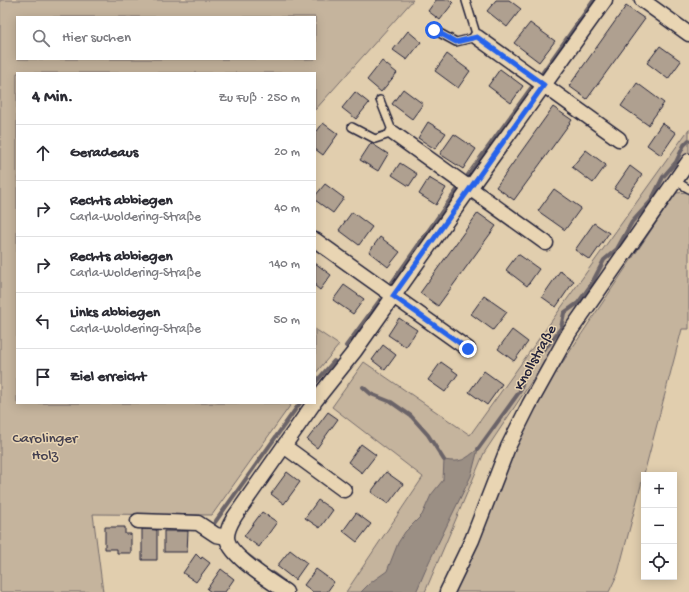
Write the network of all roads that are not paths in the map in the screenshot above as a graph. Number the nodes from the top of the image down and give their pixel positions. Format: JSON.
{"nodes":[{"id":1,"x":605,"y":0,"type":"edge"},
{"id":2,"x":642,"y":0,"type":"edge"},
{"id":3,"x":466,"y":1,"type":"dead end"},
{"id":4,"x":434,"y":30,"type":"dead end"},
{"id":5,"x":689,"y":34,"type":"edge"},
{"id":6,"x":477,"y":37,"type":"junction"},
{"id":7,"x":544,"y":85,"type":"junction"},
{"id":8,"x":380,"y":100,"type":"dead end"},
{"id":9,"x":352,"y":127,"type":"dead end"},
{"id":10,"x":392,"y":133,"type":"junction"},
{"id":11,"x":619,"y":139,"type":"dead end"},
{"id":12,"x":689,"y":161,"type":"edge"},
{"id":13,"x":675,"y":181,"type":"junction"},
{"id":14,"x":470,"y":188,"type":"junction"},
{"id":15,"x":689,"y":188,"type":"edge"},
{"id":16,"x":316,"y":241,"type":"edge"},
{"id":17,"x":546,"y":244,"type":"dead end"},
{"id":18,"x":393,"y":296,"type":"junction"},
{"id":19,"x":468,"y":349,"type":"dead end"},
{"id":20,"x":316,"y":400,"type":"edge"},
{"id":21,"x":313,"y":404,"type":"edge"},
{"id":22,"x":284,"y":446,"type":"junction"},
{"id":23,"x":344,"y":490,"type":"dead end"},
{"id":24,"x":138,"y":521,"type":"dead end"},
{"id":25,"x":227,"y":537,"type":"junction"},
{"id":26,"x":286,"y":592,"type":"edge"},
{"id":27,"x":448,"y":592,"type":"edge"}],
"edges":[{"from":1,"to":7,"type":"street"},
{"from":2,"to":5,"type":"street"},
{"from":3,"to":6,"type":"lane"},
{"from":4,"to":6,"type":"lane"},
{"from":6,"to":7,"type":"street"},
{"from":7,"to":11,"type":"street"},
{"from":7,"to":14,"type":"street"},
{"from":8,"to":10,"type":"lane"},
{"from":9,"to":10,"type":"lane"},
{"from":10,"to":14,"type":"street"},
{"from":12,"to":13,"type":"street","name":"Knollstraße"},
{"from":13,"to":15,"type":"lane"},
{"from":13,"to":27,"type":"street","name":"Knollstraße"},
{"from":14,"to":17,"type":"street"},
{"from":14,"to":18,"type":"street"},
{"from":16,"to":18,"type":"street"},
{"from":18,"to":19,"type":"street"},
{"from":18,"to":20,"type":"street"},
{"from":21,"to":22,"type":"street"},
{"from":22,"to":23,"type":"street"},
{"from":22,"to":25,"type":"street"},
{"from":24,"to":25,"type":"street"},
{"from":25,"to":26,"type":"street"}]}
